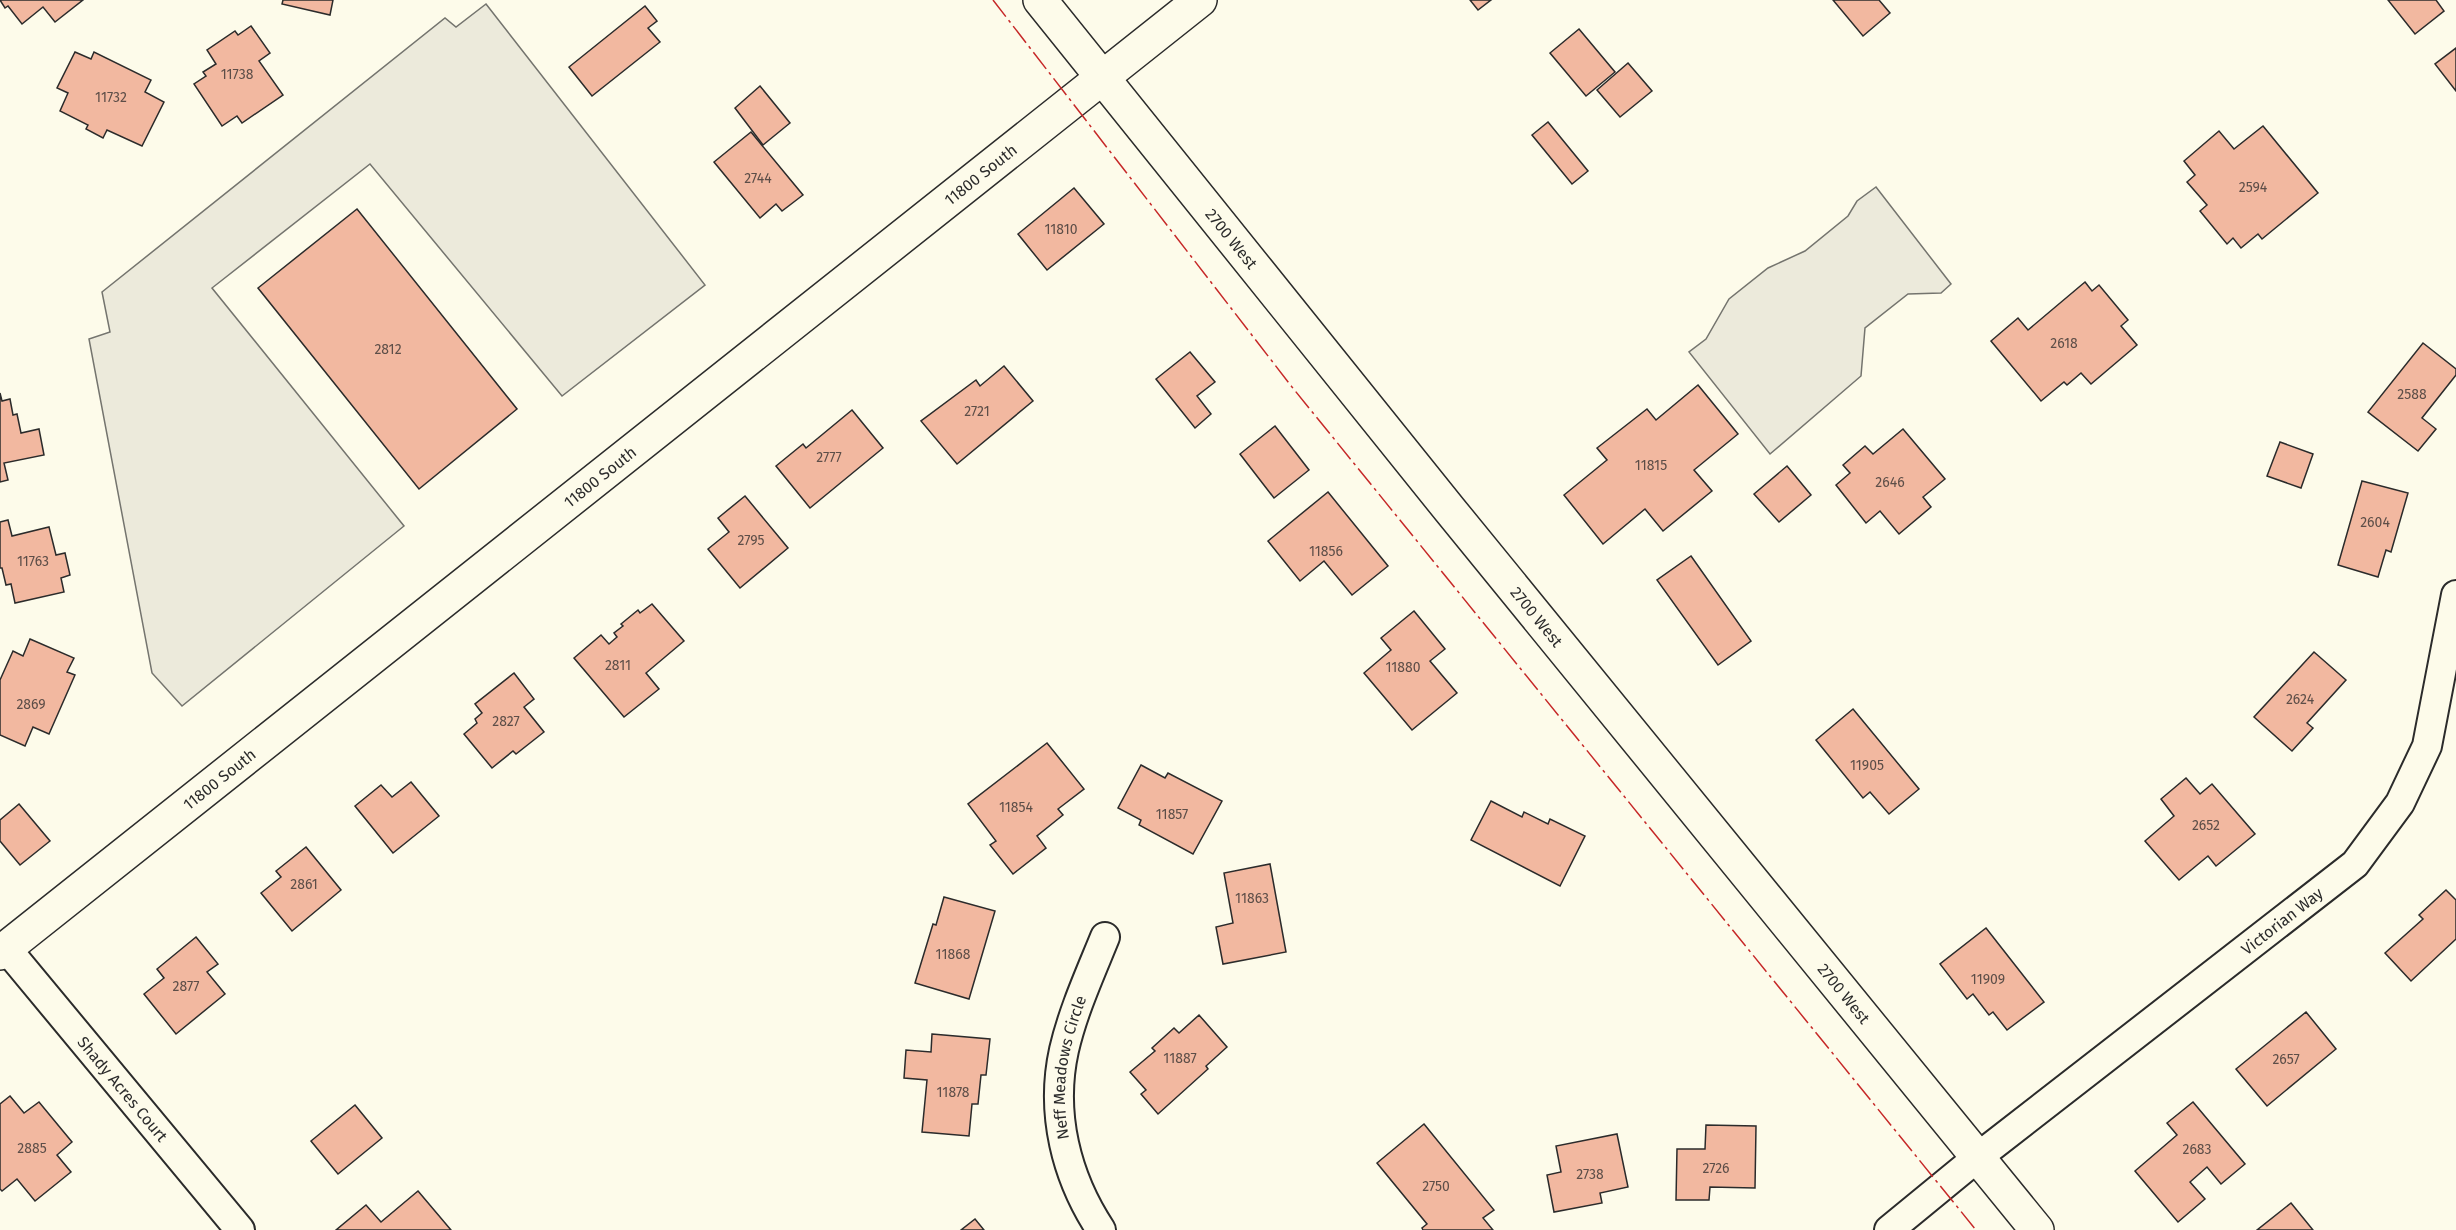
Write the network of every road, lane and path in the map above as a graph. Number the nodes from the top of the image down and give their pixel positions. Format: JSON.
{"nodes":[{"id":1,"x":1040,"y":0,"type":"edge"},
{"id":2,"x":1200,"y":0,"type":"edge"},
{"id":3,"x":1103,"y":77,"type":"junction"},
{"id":4,"x":2456,"y":595,"type":"edge"},
{"id":5,"x":2452,"y":637,"type":"edge"},
{"id":6,"x":1105,"y":937,"type":"dead end"},
{"id":7,"x":3,"y":951,"type":"edge"},
{"id":8,"x":1978,"y":1157,"type":"junction"},
{"id":9,"x":240,"y":1230,"type":"edge"},
{"id":10,"x":1101,"y":1230,"type":"edge"},
{"id":11,"x":1889,"y":1230,"type":"edge"},
{"id":12,"x":2037,"y":1230,"type":"edge"}],
"edges":[{"from":1,"to":3,"type":"main road","name":"2700 West"},
{"from":2,"to":3,"type":"main road","name":"11800 South"},
{"from":3,"to":7,"type":"main road","name":"11800 South"},
{"from":3,"to":8,"type":"main road","name":"2700 West"},
{"from":4,"to":5,"type":"street","name":"Victorian Way"},
{"from":5,"to":8,"type":"street","name":"Victorian Way"},
{"from":6,"to":10,"type":"street","name":"Neff Meadows Circle"},
{"from":7,"to":9,"type":"street","name":"Shady Acres Court"},
{"from":8,"to":11,"type":"street","name":"Victorian Way"},
{"from":8,"to":12,"type":"main road","name":"2700 West"}]}
